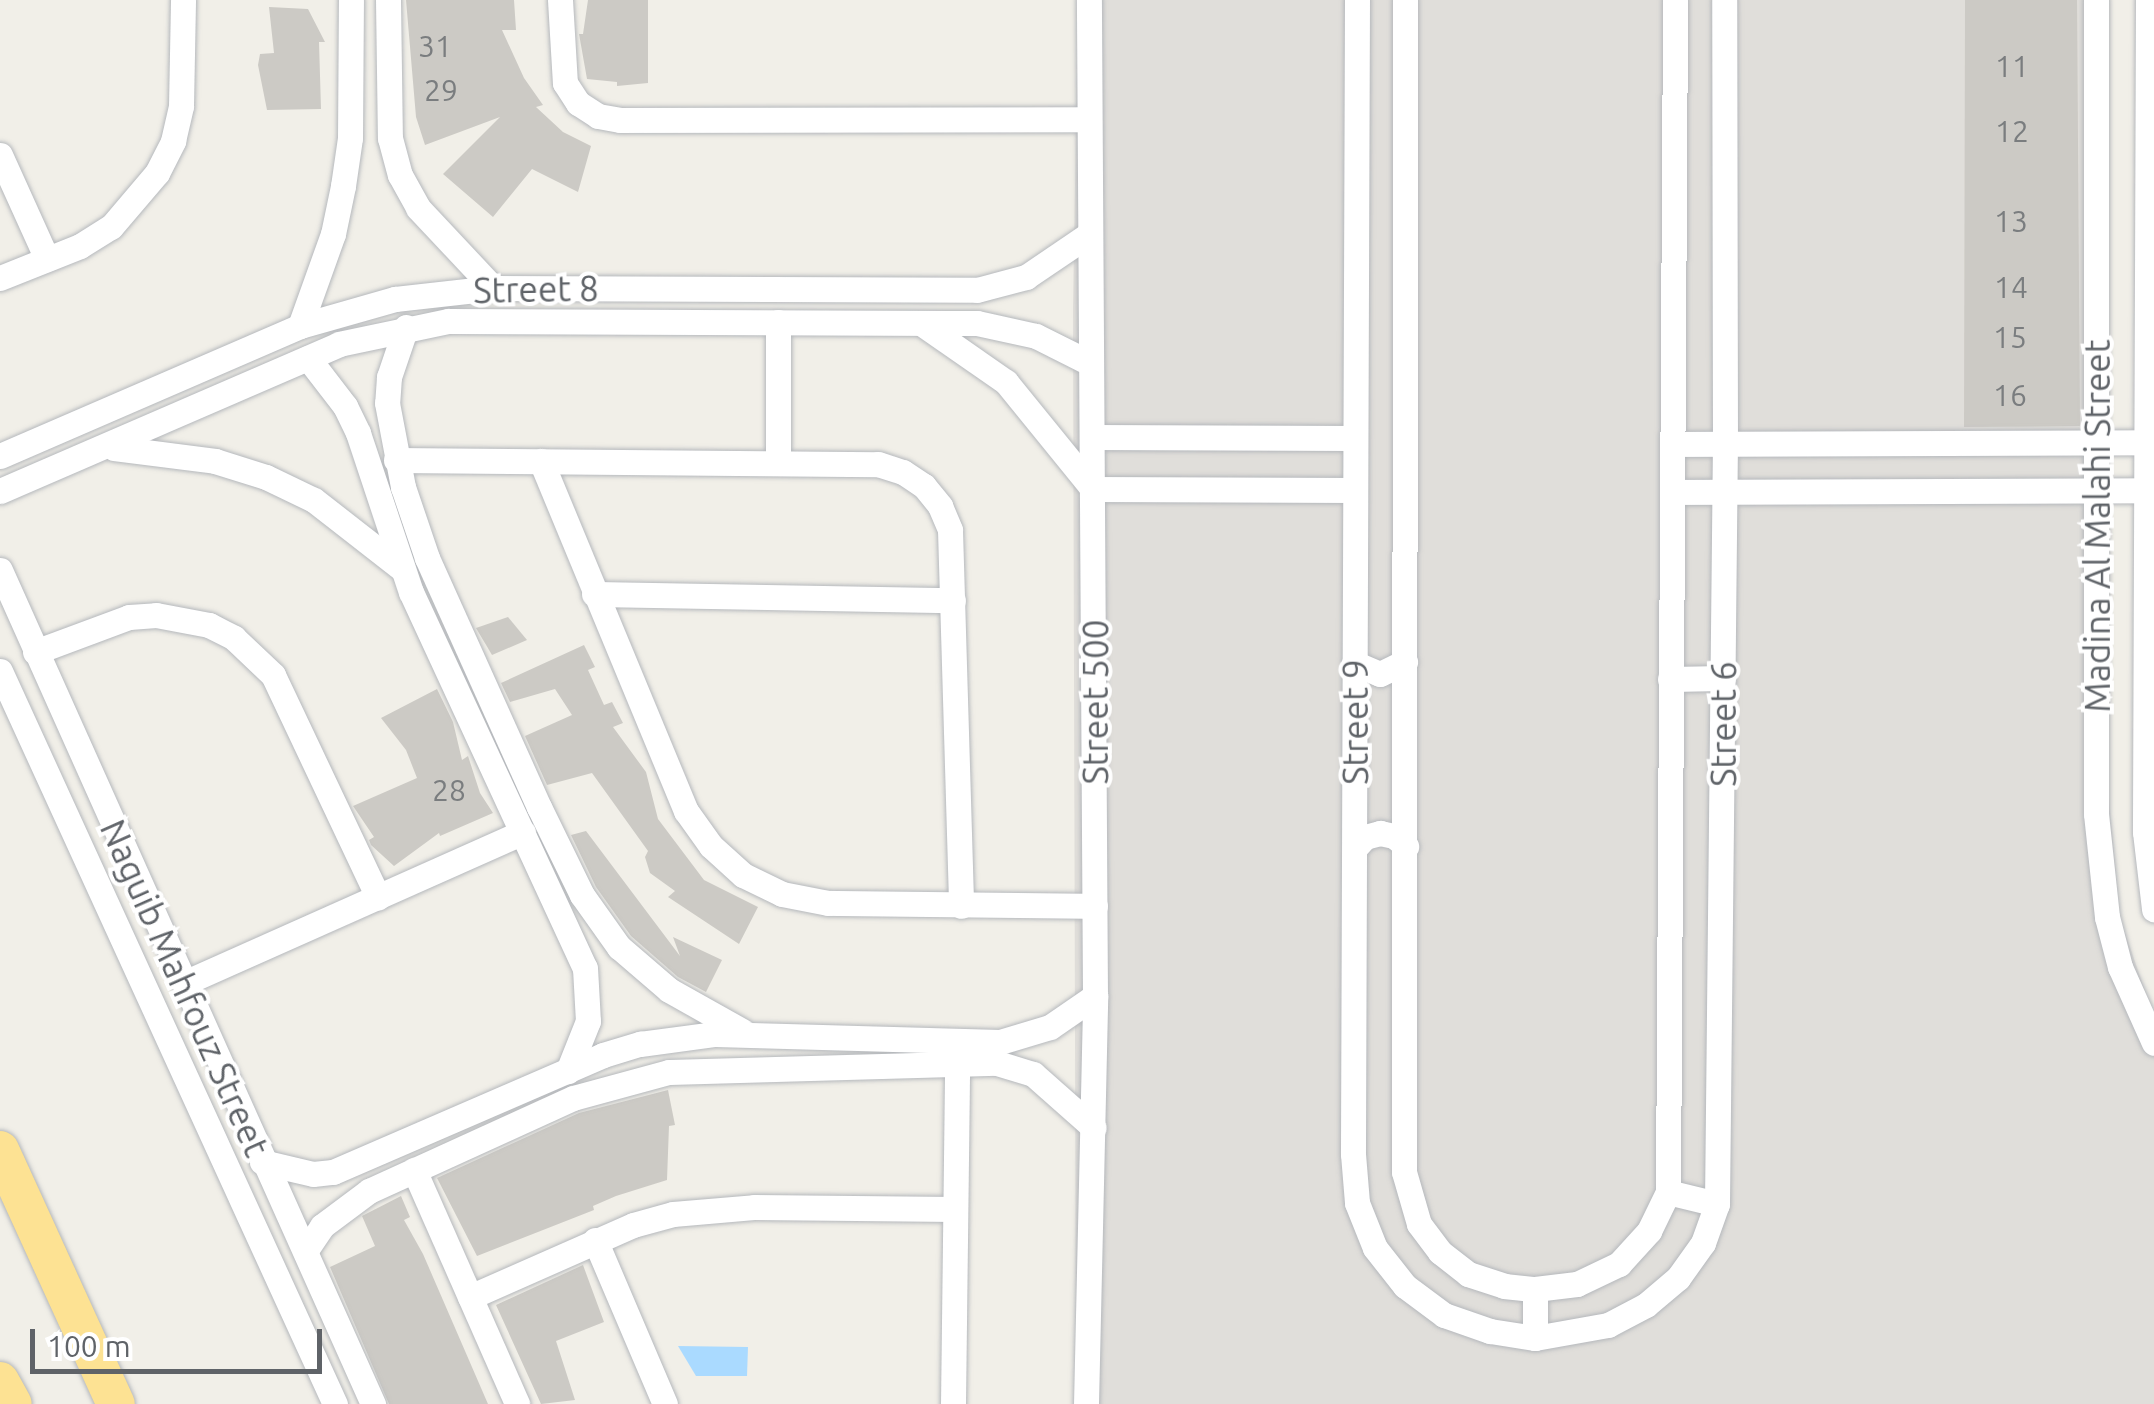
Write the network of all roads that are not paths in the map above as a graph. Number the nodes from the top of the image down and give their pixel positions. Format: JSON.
{"nodes":[{"id":1,"x":183,"y":0,"type":"edge"},
{"id":2,"x":351,"y":0,"type":"edge"},
{"id":3,"x":388,"y":0,"type":"edge"},
{"id":4,"x":560,"y":0,"type":"edge"},
{"id":5,"x":1089,"y":0,"type":"edge"},
{"id":6,"x":1357,"y":0,"type":"edge"},
{"id":7,"x":1405,"y":0,"type":"edge"},
{"id":8,"x":1676,"y":0,"type":"edge"},
{"id":9,"x":1724,"y":0,"type":"edge"},
{"id":10,"x":2096,"y":0,"type":"edge"},
{"id":11,"x":2148,"y":0,"type":"edge"},
{"id":12,"x":1089,"y":120,"type":"junction"},
{"id":13,"x":0,"y":155,"type":"edge"},
{"id":14,"x":1088,"y":236,"type":"junction"},
{"id":15,"x":47,"y":258,"type":"junction"},
{"id":16,"x":0,"y":278,"type":"edge"},
{"id":17,"x":493,"y":288,"type":"junction"},
{"id":18,"x":572,"y":288,"type":"junction"},
{"id":19,"x":2098,"y":318,"type":"junction"},
{"id":20,"x":2150,"y":318,"type":"edge"},
{"id":21,"x":573,"y":320,"type":"junction"},
{"id":22,"x":778,"y":322,"type":"junction"},
{"id":23,"x":920,"y":323,"type":"junction"},
{"id":24,"x":300,"y":326,"type":"junction"},
{"id":25,"x":406,"y":327,"type":"junction"},
{"id":26,"x":308,"y":358,"type":"junction"},
{"id":27,"x":1090,"y":362,"type":"junction"},
{"id":28,"x":1092,"y":438,"type":"junction"},
{"id":29,"x":1355,"y":438,"type":"junction"},
{"id":30,"x":2098,"y":442,"type":"junction"},
{"id":31,"x":2147,"y":442,"type":"junction"},
{"id":32,"x":1674,"y":444,"type":"junction"},
{"id":33,"x":1725,"y":444,"type":"junction"},
{"id":34,"x":109,"y":447,"type":"junction"},
{"id":35,"x":0,"y":456,"type":"edge"},
{"id":36,"x":396,"y":458,"type":"junction"},
{"id":37,"x":541,"y":461,"type":"junction"},
{"id":38,"x":368,"y":462,"type":"junction"},
{"id":39,"x":778,"y":462,"type":"junction"},
{"id":40,"x":1093,"y":488,"type":"junction"},
{"id":41,"x":1355,"y":490,"type":"junction"},
{"id":42,"x":2147,"y":490,"type":"junction"},
{"id":43,"x":0,"y":491,"type":"edge"},
{"id":44,"x":2098,"y":491,"type":"junction"},
{"id":45,"x":1673,"y":492,"type":"junction"},
{"id":46,"x":1724,"y":492,"type":"junction"},
{"id":47,"x":402,"y":568,"type":"junction"},
{"id":48,"x":0,"y":570,"type":"edge"},
{"id":49,"x":594,"y":594,"type":"junction"},
{"id":50,"x":953,"y":600,"type":"junction"},
{"id":51,"x":35,"y":652,"type":"junction"},
{"id":52,"x":1406,"y":662,"type":"junction"},
{"id":53,"x":1354,"y":663,"type":"junction"},
{"id":54,"x":0,"y":670,"type":"edge"},
{"id":55,"x":1723,"y":678,"type":"junction"},
{"id":56,"x":1670,"y":679,"type":"junction"},
{"id":57,"x":516,"y":788,"type":"junction"},
{"id":58,"x":523,"y":832,"type":"junction"},
{"id":59,"x":1406,"y":846,"type":"junction"},
{"id":60,"x":1355,"y":848,"type":"junction"},
{"id":61,"x":134,"y":874,"type":"junction"},
{"id":62,"x":100,"y":889,"type":"junction"},
{"id":63,"x":582,"y":895,"type":"junction"},
{"id":64,"x":378,"y":897,"type":"junction"},
{"id":65,"x":557,"y":906,"type":"junction"},
{"id":66,"x":961,"y":906,"type":"junction"},
{"id":67,"x":1095,"y":906,"type":"junction"},
{"id":68,"x":2154,"y":908,"type":"edge"},
{"id":69,"x":184,"y":984,"type":"junction"},
{"id":70,"x":1095,"y":996,"type":"junction"},
{"id":71,"x":755,"y":1038,"type":"junction"},
{"id":72,"x":2154,"y":1043,"type":"edge"},
{"id":73,"x":1013,"y":1052,"type":"junction"},
{"id":74,"x":957,"y":1065,"type":"junction"},
{"id":75,"x":568,"y":1071,"type":"junction"},
{"id":76,"x":1094,"y":1128,"type":"junction"},
{"id":77,"x":0,"y":1150,"type":"edge"},
{"id":78,"x":262,"y":1162,"type":"junction"},
{"id":79,"x":414,"y":1170,"type":"junction"},
{"id":80,"x":1668,"y":1192,"type":"junction"},
{"id":81,"x":1717,"y":1204,"type":"junction"},
{"id":82,"x":955,"y":1210,"type":"junction"},
{"id":83,"x":595,"y":1240,"type":"junction"},
{"id":84,"x":306,"y":1250,"type":"junction"},
{"id":85,"x":1535,"y":1289,"type":"junction"},
{"id":86,"x":470,"y":1297,"type":"junction"},
{"id":87,"x":1535,"y":1338,"type":"junction"},
{"id":88,"x":0,"y":1382,"type":"edge"},
{"id":89,"x":12,"y":1404,"type":"edge"},
{"id":90,"x":116,"y":1404,"type":"edge"},
{"id":91,"x":335,"y":1404,"type":"edge"},
{"id":92,"x":372,"y":1404,"type":"edge"},
{"id":93,"x":517,"y":1404,"type":"edge"},
{"id":94,"x":665,"y":1404,"type":"edge"},
{"id":95,"x":953,"y":1404,"type":"edge"},
{"id":96,"x":1086,"y":1404,"type":"edge"}],
"edges":[{"from":1,"to":15,"type":"street"},
{"from":2,"to":24,"type":"street"},
{"from":3,"to":17,"type":"street"},
{"from":4,"to":12,"type":"street"},
{"from":5,"to":12,"type":"street","name":"Street 500"},
{"from":6,"to":29,"type":"street","name":"Street 9"},
{"from":7,"to":52,"type":"street","name":"Street 9"},
{"from":8,"to":32,"type":"street","name":"Street 6"},
{"from":9,"to":33,"type":"street","name":"Street 6"},
{"from":10,"to":19,"type":"street","name":"Madina Al Malahi Street"},
{"from":11,"to":20,"type":"street","name":"Madina Al Malahi Street"},
{"from":12,"to":14,"type":"street","name":"Street 500"},
{"from":13,"to":15,"type":"street"},
{"from":14,"to":18,"type":"street","name":"Street 8"},
{"from":14,"to":27,"type":"street","name":"Street 500"},
{"from":15,"to":16,"type":"street"},
{"from":17,"to":18,"type":"street","name":"Street 8"},
{"from":17,"to":24,"type":"street","name":"Street 8"},
{"from":18,"to":21,"type":"street"},
{"from":19,"to":20,"type":"street"},
{"from":19,"to":30,"type":"street","name":"Madina Al Malahi Street"},
{"from":20,"to":31,"type":"street","name":"Madina Al Malahi Street"},
{"from":21,"to":22,"type":"street","name":"Street 8"},
{"from":21,"to":25,"type":"street","name":"Street 8"},
{"from":22,"to":23,"type":"street","name":"Street 8"},
{"from":22,"to":39,"type":"street"},
{"from":23,"to":27,"type":"street","name":"Street 8"},
{"from":23,"to":40,"type":"street"},
{"from":24,"to":35,"type":"street","name":"Street 8"},
{"from":25,"to":26,"type":"street","name":"Street 8"},
{"from":25,"to":36,"type":"street"},
{"from":26,"to":34,"type":"street","name":"Street 8"},
{"from":26,"to":38,"type":"street"},
{"from":27,"to":28,"type":"street","name":"Street 500"},
{"from":28,"to":29,"type":"street"},
{"from":28,"to":40,"type":"street","name":"Street 500"},
{"from":29,"to":41,"type":"street","name":"Street 9"},
{"from":30,"to":31,"type":"street"},
{"from":30,"to":33,"type":"street"},
{"from":30,"to":44,"type":"street","name":"Madina Al Malahi Street"},
{"from":31,"to":42,"type":"street","name":"Madina Al Malahi Street"},
{"from":32,"to":33,"type":"street"},
{"from":32,"to":45,"type":"street","name":"Street 6"},
{"from":33,"to":46,"type":"street","name":"Street 6"},
{"from":34,"to":43,"type":"street","name":"Street 8"},
{"from":34,"to":47,"type":"street"},
{"from":36,"to":37,"type":"street"},
{"from":36,"to":38,"type":"street"},
{"from":36,"to":57,"type":"street"},
{"from":37,"to":39,"type":"street"},
{"from":37,"to":49,"type":"street"},
{"from":38,"to":47,"type":"street"},
{"from":39,"to":50,"type":"street"},
{"from":40,"to":41,"type":"street"},
{"from":40,"to":67,"type":"street","name":"Street 500"},
{"from":41,"to":53,"type":"street","name":"Street 9"},
{"from":42,"to":44,"type":"street"},
{"from":42,"to":68,"type":"street","name":"Madina Al Malahi Street"},
{"from":44,"to":46,"type":"street"},
{"from":44,"to":72,"type":"street","name":"Madina Al Malahi Street"},
{"from":45,"to":46,"type":"street"},
{"from":45,"to":56,"type":"street","name":"Street 6"},
{"from":46,"to":55,"type":"street","name":"Street 6"},
{"from":47,"to":57,"type":"street"},
{"from":48,"to":51,"type":"street","name":"Naguib Mahfouz Street"},
{"from":49,"to":50,"type":"street"},
{"from":49,"to":66,"type":"street"},
{"from":50,"to":66,"type":"street"},
{"from":51,"to":61,"type":"street","name":"Naguib Mahfouz Street"},
{"from":51,"to":64,"type":"street"},
{"from":52,"to":53,"type":"street"},
{"from":52,"to":59,"type":"street","name":"Street 9"},
{"from":53,"to":60,"type":"street","name":"Street 9"},
{"from":54,"to":62,"type":"street","name":"Naguib Mahfouz Street"},
{"from":55,"to":56,"type":"street"},
{"from":55,"to":81,"type":"street","name":"Street 6"},
{"from":56,"to":80,"type":"street","name":"Street 6"},
{"from":57,"to":58,"type":"street"},
{"from":57,"to":63,"type":"street"},
{"from":58,"to":64,"type":"street"},
{"from":58,"to":65,"type":"street"},
{"from":59,"to":60,"type":"street"},
{"from":59,"to":85,"type":"street","name":"Street 9"},
{"from":60,"to":87,"type":"street","name":"Street 9"},
{"from":61,"to":62,"type":"street"},
{"from":61,"to":69,"type":"street","name":"Naguib Mahfouz Street"},
{"from":62,"to":91,"type":"street","name":"Naguib Mahfouz Street"},
{"from":63,"to":65,"type":"street"},
{"from":63,"to":71,"type":"street"},
{"from":64,"to":69,"type":"street"},
{"from":65,"to":75,"type":"street"},
{"from":66,"to":67,"type":"street"},
{"from":67,"to":70,"type":"street","name":"Street 500"},
{"from":69,"to":78,"type":"street","name":"Naguib Mahfouz Street"},
{"from":70,"to":73,"type":"street"},
{"from":70,"to":76,"type":"street","name":"Street 500"},
{"from":71,"to":73,"type":"street"},
{"from":71,"to":75,"type":"street"},
{"from":73,"to":74,"type":"street"},
{"from":73,"to":76,"type":"street"},
{"from":74,"to":79,"type":"street"},
{"from":74,"to":82,"type":"street"},
{"from":75,"to":78,"type":"street"},
{"from":76,"to":96,"type":"street","name":"Street 500"},
{"from":77,"to":90,"type":"highway"},
{"from":78,"to":84,"type":"street","name":"Naguib Mahfouz Street"},
{"from":79,"to":84,"type":"street"},
{"from":79,"to":86,"type":"street"},
{"from":80,"to":81,"type":"street"},
{"from":80,"to":85,"type":"street","name":"Street 6"},
{"from":81,"to":87,"type":"street","name":"Street 6"},
{"from":82,"to":83,"type":"street"},
{"from":82,"to":95,"type":"street"},
{"from":83,"to":86,"type":"street"},
{"from":83,"to":94,"type":"street"},
{"from":84,"to":92,"type":"street","name":"Naguib Mahfouz Street"},
{"from":85,"to":87,"type":"street"},
{"from":86,"to":93,"type":"street"},
{"from":88,"to":89,"type":"highway"}]}
